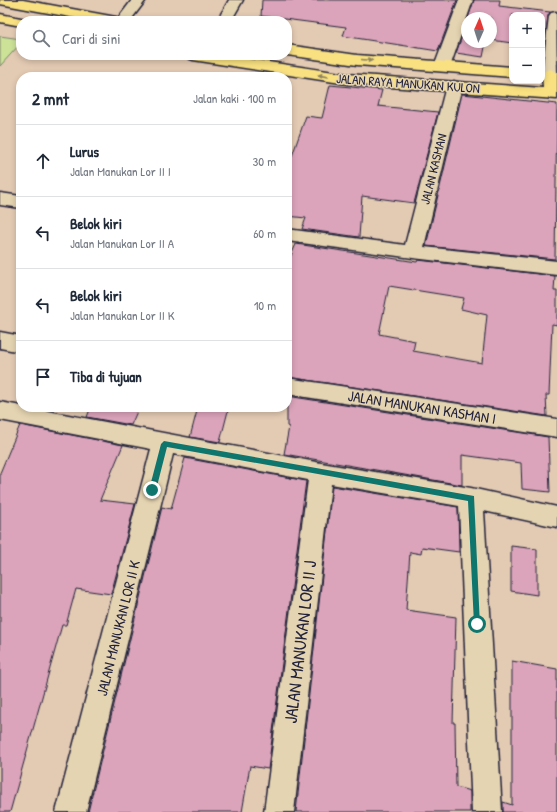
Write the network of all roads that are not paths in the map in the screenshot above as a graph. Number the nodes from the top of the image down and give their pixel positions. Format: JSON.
{"nodes":[{"id":1,"x":0,"y":0,"type":"edge"},
{"id":2,"x":139,"y":0,"type":"edge"},
{"id":3,"x":236,"y":0,"type":"edge"},
{"id":4,"x":466,"y":0,"type":"edge"},
{"id":5,"x":88,"y":16,"type":"edge"},
{"id":6,"x":126,"y":16,"type":"edge"},
{"id":7,"x":227,"y":16,"type":"edge"},
{"id":8,"x":556,"y":16,"type":"dead end"},
{"id":9,"x":0,"y":18,"type":"edge"},
{"id":10,"x":16,"y":21,"type":"edge"},
{"id":11,"x":292,"y":51,"type":"edge"},
{"id":12,"x":221,"y":60,"type":"edge"},
{"id":13,"x":442,"y":66,"type":"junction"},
{"id":14,"x":509,"y":72,"type":"edge"},
{"id":15,"x":550,"y":74,"type":"edge"},
{"id":16,"x":454,"y":86,"type":"junction"},
{"id":17,"x":554,"y":93,"type":"edge"},
{"id":18,"x":0,"y":199,"type":"edge"},
{"id":19,"x":16,"y":201,"type":"edge"},
{"id":20,"x":292,"y":236,"type":"edge"},
{"id":21,"x":413,"y":252,"type":"junction"},
{"id":22,"x":557,"y":268,"type":"edge"},
{"id":23,"x":0,"y":340,"type":"edge"},
{"id":24,"x":16,"y":343,"type":"edge"},
{"id":25,"x":292,"y":387,"type":"edge"},
{"id":26,"x":2,"y":416,"type":"edge"},
{"id":27,"x":557,"y":428,"type":"edge"},
{"id":28,"x":164,"y":444,"type":"junction"},
{"id":29,"x":321,"y":473,"type":"junction"},
{"id":30,"x":471,"y":498,"type":"junction"},
{"id":31,"x":557,"y":517,"type":"edge"},
{"id":32,"x":71,"y":812,"type":"edge"},
{"id":33,"x":280,"y":812,"type":"edge"},
{"id":34,"x":487,"y":812,"type":"edge"}],
"edges":[{"from":1,"to":5,"type":"main road"},
{"from":2,"to":6,"type":"street"},
{"from":3,"to":7,"type":"street"},
{"from":4,"to":13,"type":"street"},
{"from":8,"to":15,"type":"street"},
{"from":9,"to":10,"type":"main road"},
{"from":11,"to":13,"type":"main road","name":"JALAN RAYA MANUKAN KULON","one_way":true},
{"from":16,"to":12,"type":"main road","name":"JALAN RAYA MANUKAN KULON","one_way":true},
{"from":13,"to":14,"type":"main road","name":"JALAN RAYA MANUKAN KULON"},
{"from":15,"to":17,"type":"main road"},
{"from":16,"to":17,"type":"main road","name":"JALAN RAYA MANUKAN KULON"},
{"from":16,"to":21,"type":"street","name":"JALAN KASMAN"},
{"from":18,"to":19,"type":"street"},
{"from":20,"to":21,"type":"street"},
{"from":21,"to":22,"type":"street"},
{"from":23,"to":24,"type":"street"},
{"from":25,"to":27,"type":"street","name":"JALAN MANUKAN KASMAN I"},
{"from":26,"to":28,"type":"street"},
{"from":28,"to":29,"type":"street"},
{"from":28,"to":32,"type":"street","name":"JALAN MANUKAN LOR II K"},
{"from":29,"to":30,"type":"street"},
{"from":29,"to":33,"type":"street","name":"JALAN MANUKAN LOR II J"},
{"from":30,"to":31,"type":"street"},
{"from":30,"to":34,"type":"street"}]}
